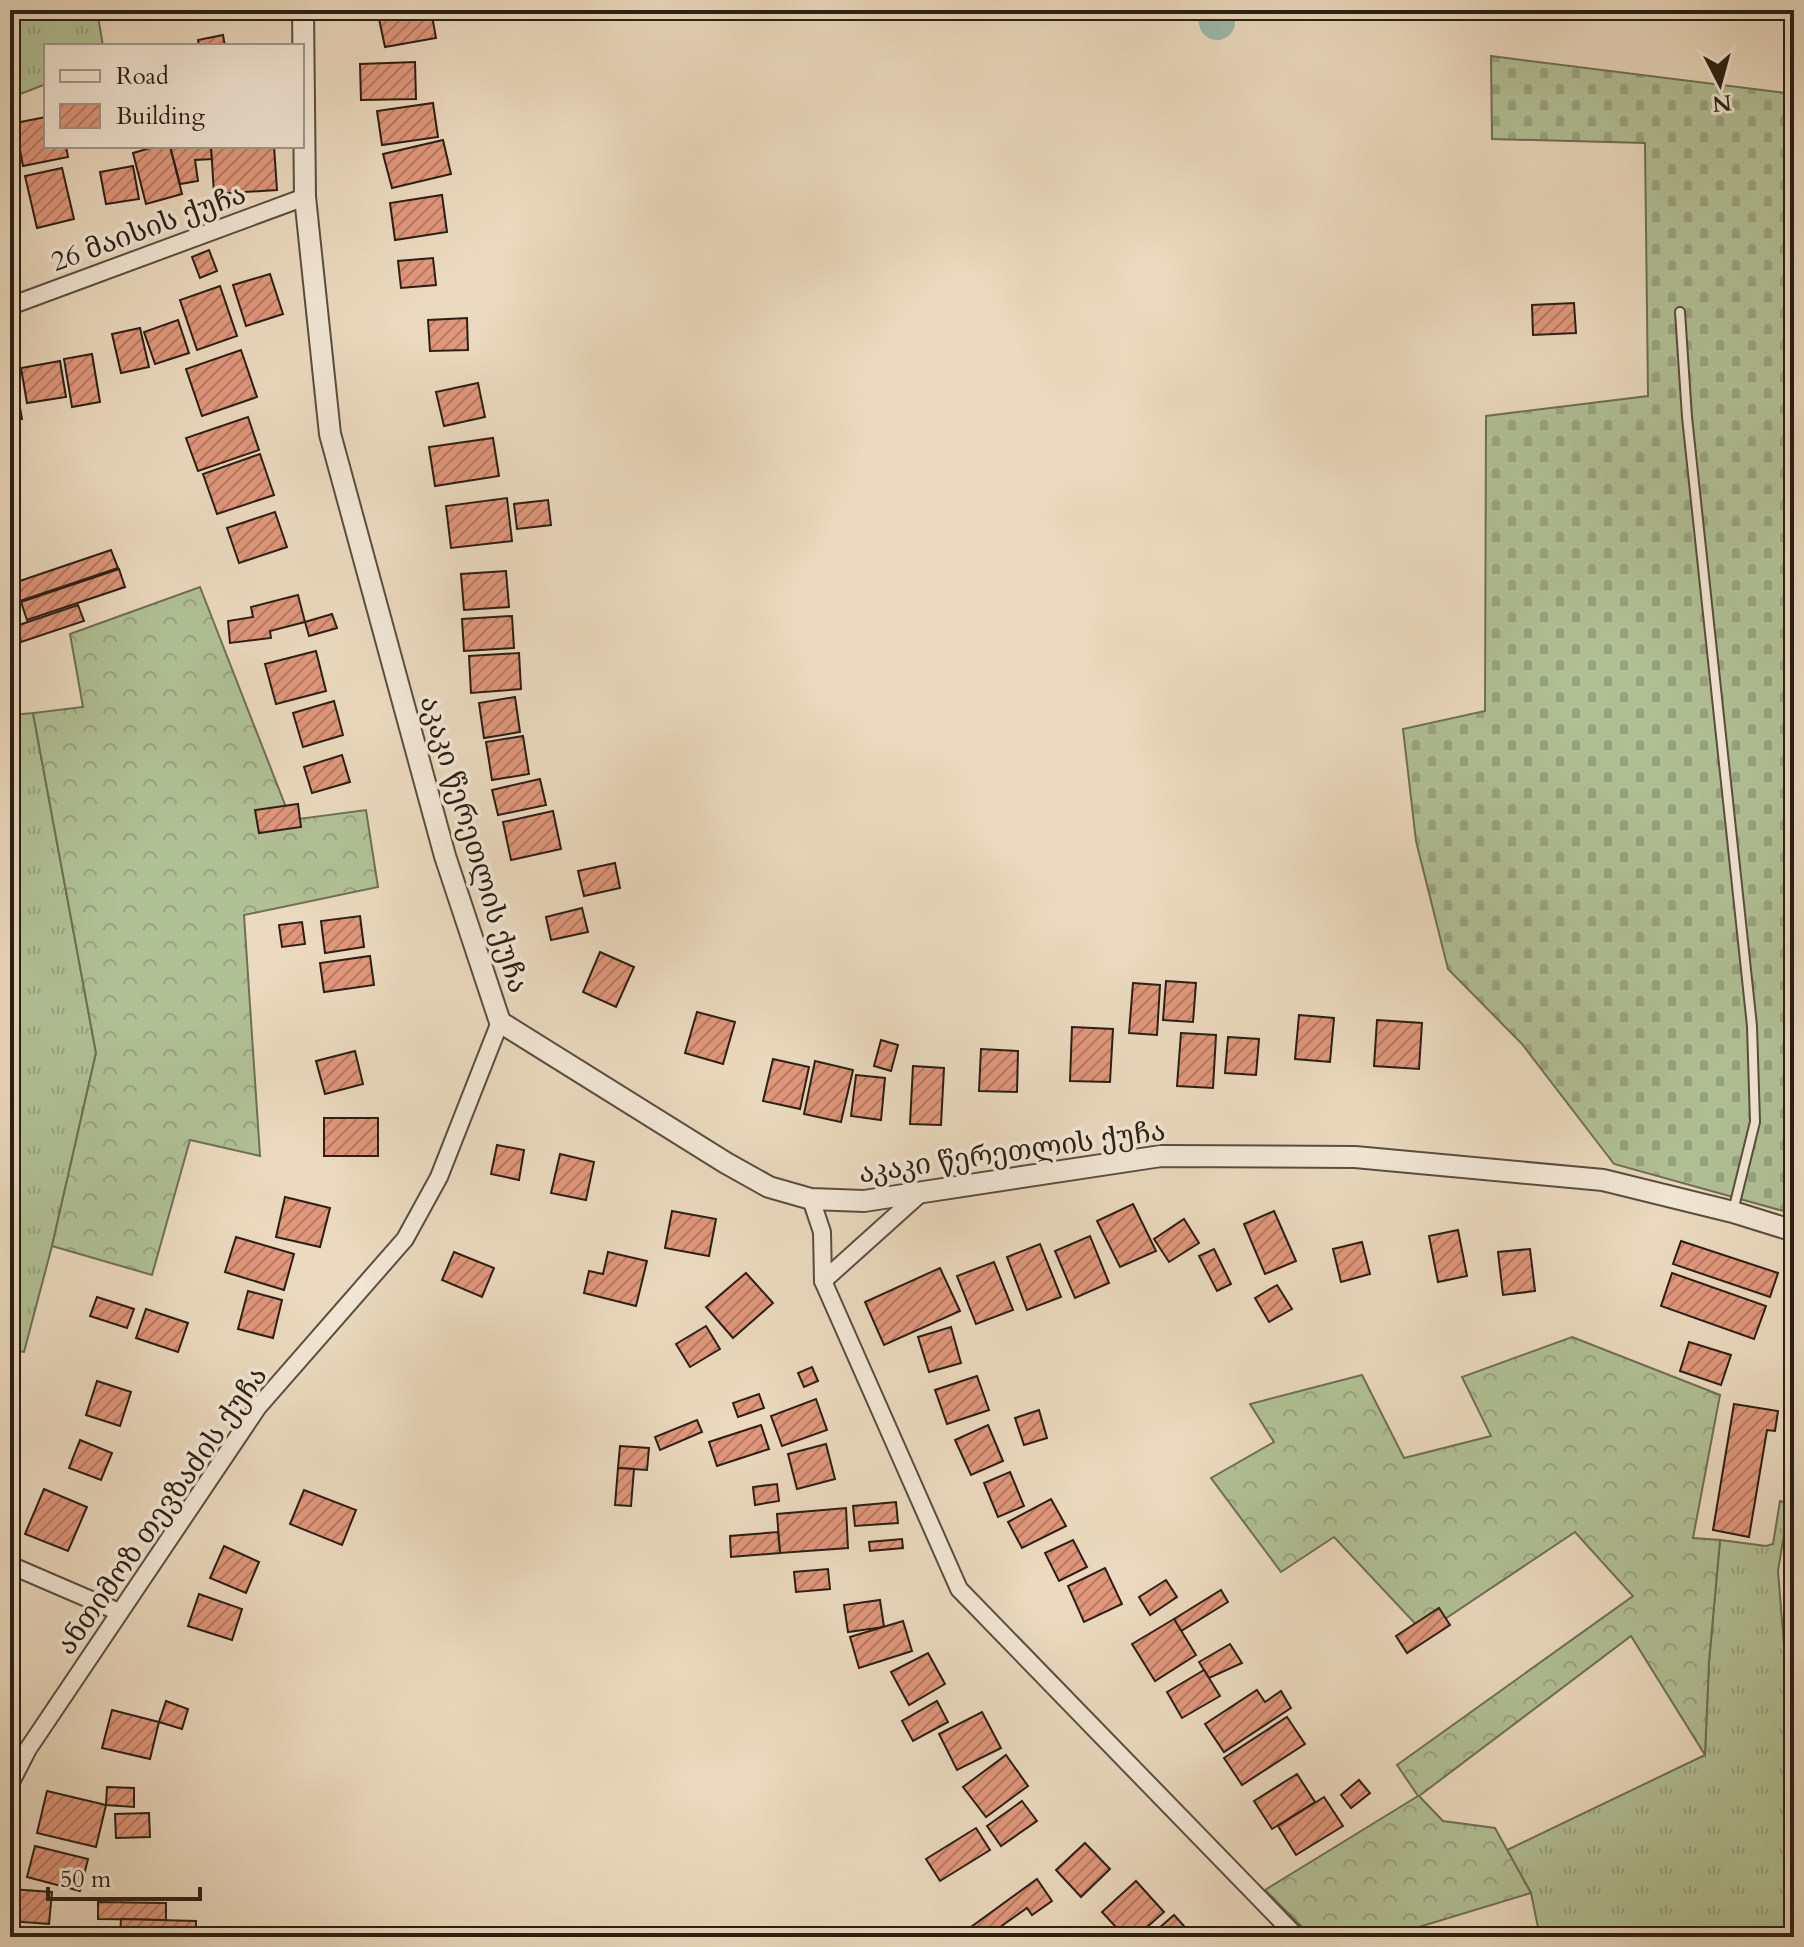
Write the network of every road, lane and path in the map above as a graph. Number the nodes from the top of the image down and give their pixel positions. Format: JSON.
{"nodes":[{"id":1,"x":303,"y":10,"type":"edge"},
{"id":2,"x":303,"y":44,"type":"edge"},
{"id":3,"x":304,"y":104,"type":"edge"},
{"id":4,"x":305,"y":197,"type":"junction"},
{"id":5,"x":10,"y":306,"type":"edge"},
{"id":6,"x":1680,"y":312,"type":"dead end"},
{"id":7,"x":500,"y":1022,"type":"junction"},
{"id":8,"x":922,"y":1192,"type":"junction"},
{"id":9,"x":811,"y":1199,"type":"junction"},
{"id":10,"x":1733,"y":1212,"type":"junction"},
{"id":11,"x":1794,"y":1231,"type":"edge"},
{"id":12,"x":823,"y":1281,"type":"junction"},
{"id":13,"x":10,"y":1565,"type":"edge"},
{"id":14,"x":119,"y":1612,"type":"junction"},
{"id":15,"x":10,"y":1784,"type":"edge"},
{"id":16,"x":1297,"y":1937,"type":"edge"}],
"edges":[{"from":1,"to":2,"type":"street","name":"აკაკი წერეთლის ქუჩა"},
{"from":3,"to":4,"type":"street","name":"აკაკი წერეთლის ქუჩა"},
{"from":4,"to":5,"type":"street","name":"26 მაისის ქუჩა"},
{"from":4,"to":7,"type":"street","name":"აკაკი წერეთლის ქუჩა"},
{"from":6,"to":10,"type":"lane"},
{"from":7,"to":9,"type":"street","name":"აკაკი წერეთლის ქუჩა"},
{"from":7,"to":14,"type":"street","name":"ანთიმოზ თევზაძის ქუჩა"},
{"from":8,"to":9,"type":"street","name":"აკაკი წერეთლის ქუჩა"},
{"from":8,"to":10,"type":"street","name":"აკაკი წერეთლის ქუჩა"},
{"from":8,"to":12,"type":"street"},
{"from":9,"to":12,"type":"street"},
{"from":10,"to":11,"type":"street","name":"აკაკი წერეთლის ქუჩა"},
{"from":12,"to":16,"type":"street"},
{"from":13,"to":14,"type":"street"},
{"from":14,"to":15,"type":"street","name":"ანთიმოზ თევზაძის ქუჩა"}]}
